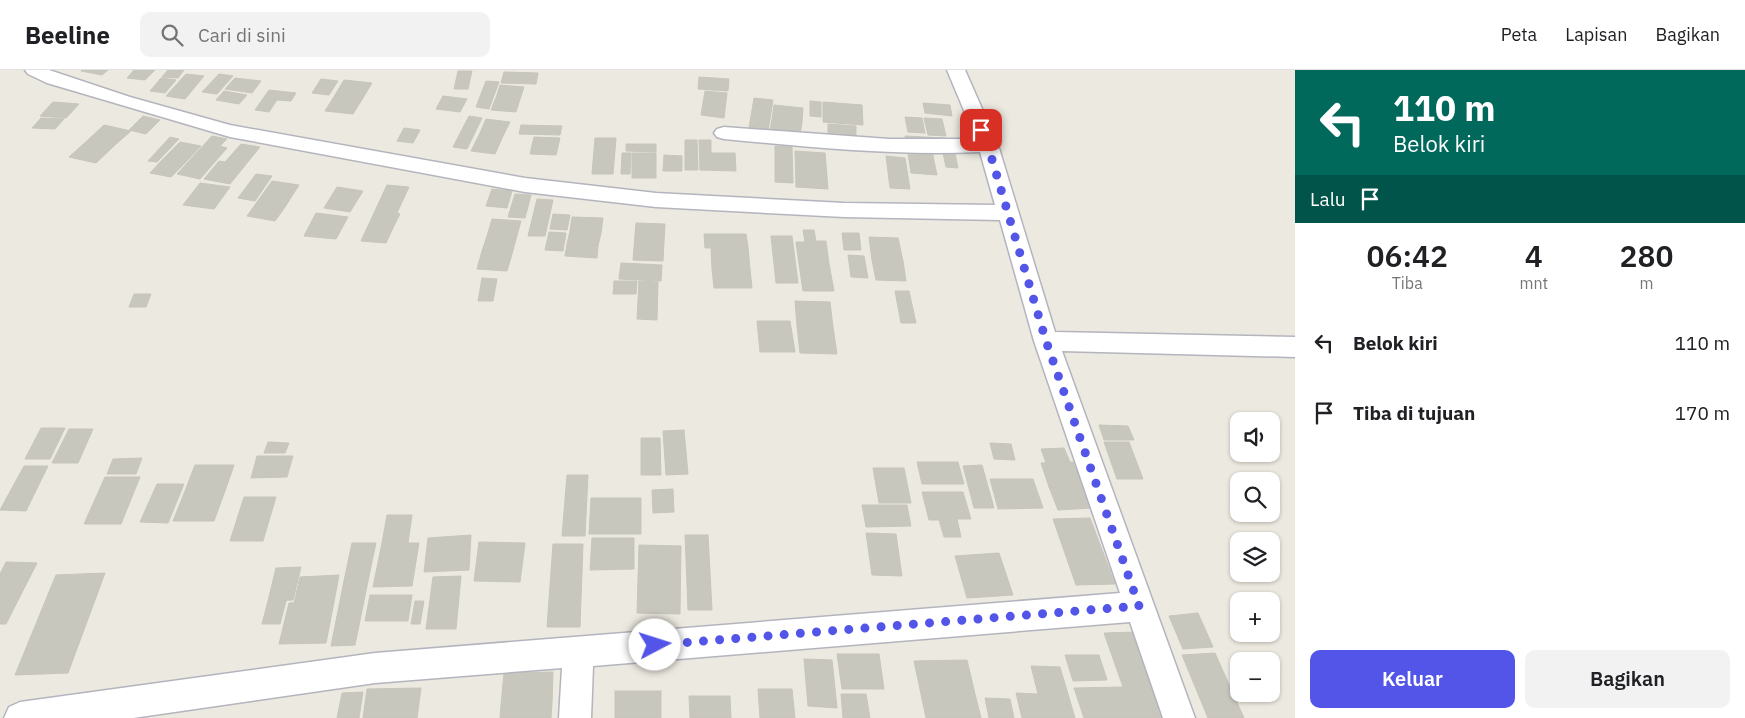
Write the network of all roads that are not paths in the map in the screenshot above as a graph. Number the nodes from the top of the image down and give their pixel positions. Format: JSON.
{"nodes":[{"id":1,"x":34,"y":70,"type":"edge"},
{"id":2,"x":956,"y":70,"type":"edge"},
{"id":3,"x":724,"y":133,"type":"dead end"},
{"id":4,"x":988,"y":146,"type":"junction"},
{"id":5,"x":1008,"y":213,"type":"junction"},
{"id":6,"x":1046,"y":341,"type":"junction"},
{"id":7,"x":1295,"y":348,"type":"edge"},
{"id":8,"x":1139,"y":606,"type":"junction"},
{"id":9,"x":578,"y":651,"type":"junction"},
{"id":10,"x":20,"y":718,"type":"edge"},
{"id":11,"x":575,"y":718,"type":"edge"},
{"id":12,"x":1179,"y":718,"type":"edge"}],
"edges":[{"from":1,"to":5,"type":"street"},
{"from":2,"to":4,"type":"street"},
{"from":3,"to":4,"type":"street"},
{"from":4,"to":5,"type":"street"},
{"from":5,"to":6,"type":"street"},
{"from":6,"to":7,"type":"street"},
{"from":6,"to":8,"type":"street"},
{"from":8,"to":9,"type":"street"},
{"from":8,"to":12,"type":"street"},
{"from":9,"to":10,"type":"street"},
{"from":9,"to":11,"type":"street"}]}
